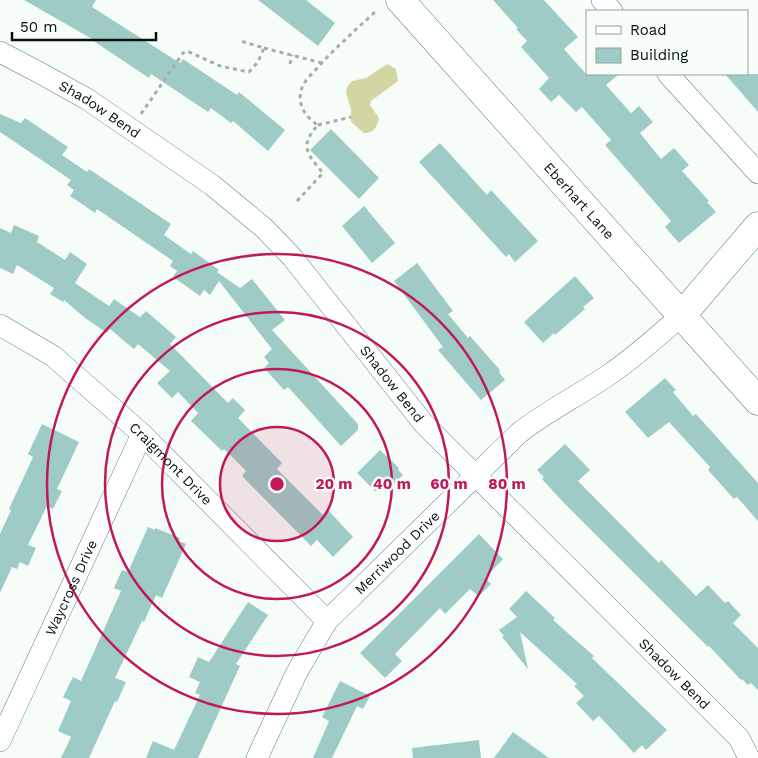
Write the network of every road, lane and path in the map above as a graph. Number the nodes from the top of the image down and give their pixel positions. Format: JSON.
{"nodes":[{"id":1,"x":602,"y":0,"type":"edge"},
{"id":2,"x":389,"y":5,"type":"edge"},
{"id":3,"x":611,"y":10,"type":"edge"},
{"id":4,"x":241,"y":41,"type":"dead end"},
{"id":5,"x":264,"y":48,"type":"junction"},
{"id":6,"x":0,"y":52,"type":"edge"},
{"id":7,"x":292,"y":55,"type":"junction"},
{"id":8,"x":322,"y":63,"type":"junction"},
{"id":9,"x":290,"y":64,"type":"dead end"},
{"id":10,"x":669,"y":75,"type":"edge"},
{"id":11,"x":140,"y":114,"type":"dead end"},
{"id":12,"x":351,"y":116,"type":"dead end"},
{"id":13,"x":318,"y":125,"type":"junction"},
{"id":14,"x":758,"y":173,"type":"edge"},
{"id":15,"x":297,"y":201,"type":"dead end"},
{"id":16,"x":758,"y":226,"type":"edge"},
{"id":17,"x":682,"y":315,"type":"junction"},
{"id":18,"x":0,"y":325,"type":"edge"},
{"id":19,"x":758,"y":401,"type":"edge"},
{"id":20,"x":142,"y":434,"type":"junction"},
{"id":21,"x":477,"y":476,"type":"junction"},
{"id":22,"x":327,"y":621,"type":"junction"},
{"id":23,"x":0,"y":741,"type":"edge"},
{"id":24,"x":258,"y":758,"type":"edge"},
{"id":25,"x":749,"y":758,"type":"edge"}],
"edges":[{"from":1,"to":3,"type":"street"},
{"from":2,"to":8,"type":"path"},
{"from":2,"to":17,"type":"street","name":"Eberhart Lane"},
{"from":4,"to":5,"type":"path"},
{"from":5,"to":7,"type":"path"},
{"from":5,"to":11,"type":"path"},
{"from":6,"to":21,"type":"street","name":"Shadow Bend"},
{"from":7,"to":8,"type":"path"},
{"from":7,"to":9,"type":"path"},
{"from":8,"to":13,"type":"path"},
{"from":10,"to":14,"type":"street"},
{"from":12,"to":13,"type":"path"},
{"from":13,"to":15,"type":"path"},
{"from":16,"to":17,"type":"street"},
{"from":17,"to":19,"type":"street","name":"Eberhart Lane"},
{"from":17,"to":21,"type":"street","name":"Merriwood Drive"},
{"from":18,"to":20,"type":"street","name":"Craigmont Drive"},
{"from":20,"to":22,"type":"street","name":"Craigmont Drive"},
{"from":20,"to":23,"type":"street","name":"Waycross Drive"},
{"from":21,"to":22,"type":"street","name":"Merriwood Drive"},
{"from":21,"to":25,"type":"street","name":"Shadow Bend"},
{"from":22,"to":24,"type":"street","name":"Merriwood Drive"}]}
